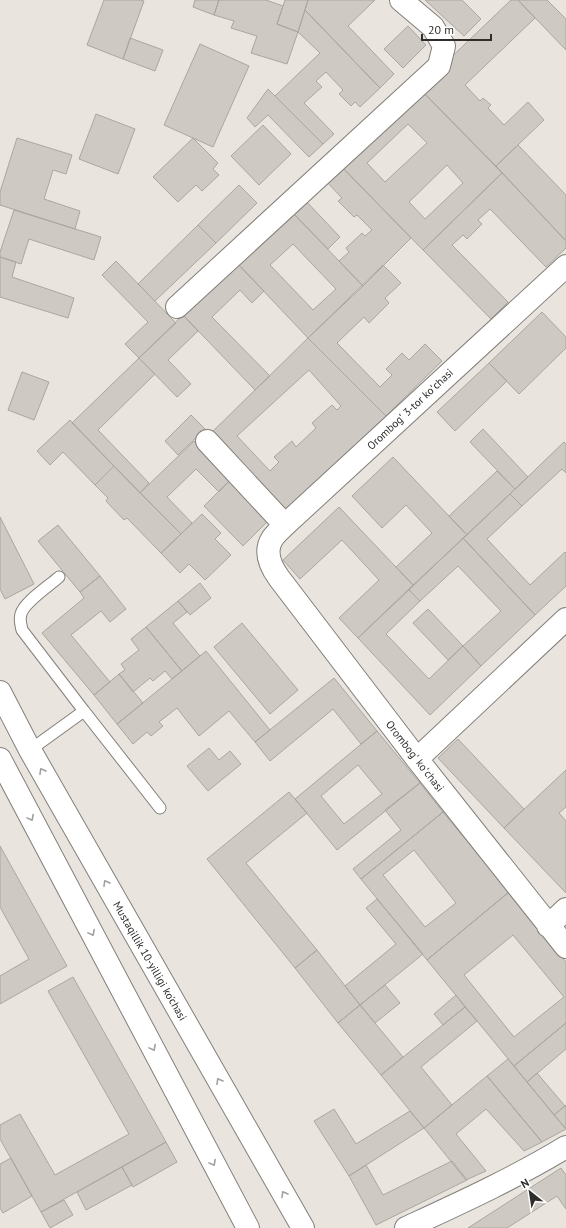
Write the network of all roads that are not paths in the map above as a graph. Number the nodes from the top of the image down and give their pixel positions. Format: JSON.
{"nodes":[{"id":1,"x":402,"y":0,"type":"edge"},
{"id":2,"x":566,"y":266,"type":"edge"},
{"id":3,"x":177,"y":307,"type":"dead end"},
{"id":4,"x":207,"y":441,"type":"dead end"},
{"id":5,"x":285,"y":525,"type":"junction"},
{"id":6,"x":270,"y":561,"type":"joint"},
{"id":7,"x":59,"y":577,"type":"dead end"},
{"id":8,"x":566,"y":619,"type":"edge"},
{"id":9,"x":0,"y":692,"type":"edge"},
{"id":10,"x":84,"y":711,"type":"junction"},
{"id":11,"x":30,"y":750,"type":"junction"},
{"id":12,"x":416,"y":758,"type":"junction"},
{"id":13,"x":0,"y":759,"type":"edge"},
{"id":14,"x":160,"y":808,"type":"dead end"},
{"id":15,"x":566,"y":909,"type":"edge"},
{"id":16,"x":548,"y":926,"type":"junction"},
{"id":17,"x":566,"y":947,"type":"edge"},
{"id":18,"x":566,"y":1147,"type":"edge"},
{"id":19,"x":248,"y":1228,"type":"edge"},
{"id":20,"x":303,"y":1228,"type":"edge"},
{"id":21,"x":406,"y":1228,"type":"edge"}],
"edges":[{"from":1,"to":3,"type":"street"},
{"from":2,"to":5,"type":"street","name":"Orombogʻ 3-tor koʻchasi"},
{"from":4,"to":5,"type":"street"},
{"from":5,"to":6,"type":"street","name":"Orombogʻ 3-tor koʻchasi"},
{"from":6,"to":12,"type":"street","name":"Orombogʻ koʻchasi"},
{"from":7,"to":10,"type":"lane"},
{"from":8,"to":12,"type":"street"},
{"from":9,"to":11,"type":"street","name":"Mustaqillik 10-yilligi ko'chasi"},
{"from":10,"to":11,"type":"lane"},
{"from":10,"to":14,"type":"lane"},
{"from":20,"to":11,"type":"street","name":"Mustaqillik 10-yilligi ko'chasi","one_way":true},
{"from":12,"to":16,"type":"street","name":"Orombogʻ koʻchasi"},
{"from":13,"to":19,"type":"street","one_way":true},
{"from":15,"to":16,"type":"street"},
{"from":16,"to":17,"type":"street","name":"Orombogʻ koʻchasi"},
{"from":18,"to":21,"type":"street"}]}
